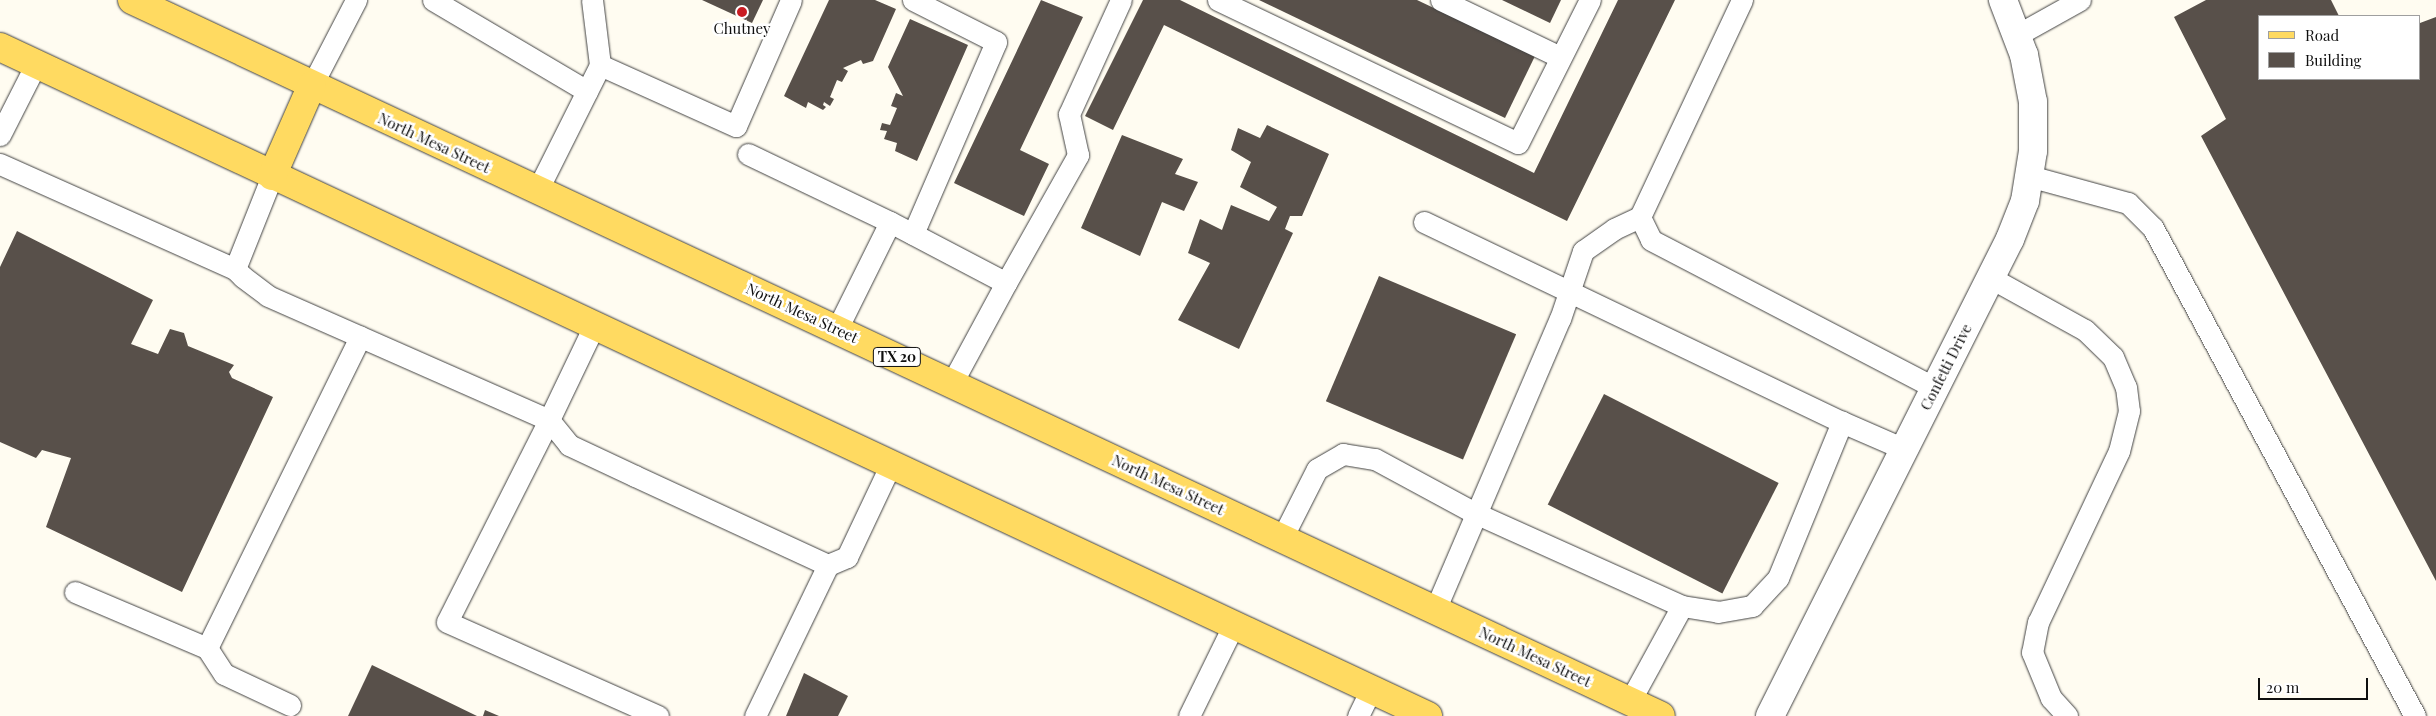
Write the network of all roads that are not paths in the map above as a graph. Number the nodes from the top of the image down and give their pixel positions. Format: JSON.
{"nodes":[{"id":1,"x":132,"y":0,"type":"edge"},
{"id":2,"x":356,"y":0,"type":"edge"},
{"id":3,"x":433,"y":0,"type":"edge"},
{"id":4,"x":592,"y":0,"type":"edge"},
{"id":5,"x":791,"y":0,"type":"edge"},
{"id":6,"x":913,"y":0,"type":"edge"},
{"id":7,"x":1121,"y":0,"type":"edge"},
{"id":8,"x":1218,"y":0,"type":"edge"},
{"id":9,"x":1441,"y":0,"type":"edge"},
{"id":10,"x":1590,"y":0,"type":"edge"},
{"id":11,"x":1742,"y":0,"type":"edge"},
{"id":12,"x":2003,"y":0,"type":"edge"},
{"id":13,"x":2080,"y":0,"type":"edge"},
{"id":14,"x":2018,"y":35,"type":"junction"},
{"id":15,"x":0,"y":47,"type":"edge"},
{"id":16,"x":1560,"y":57,"type":"junction"},
{"id":17,"x":36,"y":64,"type":"junction"},
{"id":18,"x":600,"y":65,"type":"junction"},
{"id":19,"x":312,"y":85,"type":"junction"},
{"id":20,"x":587,"y":91,"type":"junction"},
{"id":21,"x":0,"y":135,"type":"edge"},
{"id":22,"x":748,"y":154,"type":"dead end"},
{"id":23,"x":0,"y":164,"type":"edge"},
{"id":24,"x":272,"y":176,"type":"junction"},
{"id":25,"x":2029,"y":176,"type":"junction"},
{"id":26,"x":537,"y":192,"type":"junction"},
{"id":27,"x":1640,"y":217,"type":"junction"},
{"id":28,"x":890,"y":222,"type":"junction"},
{"id":29,"x":1424,"y":222,"type":"dead end"},
{"id":30,"x":913,"y":234,"type":"junction"},
{"id":31,"x":235,"y":269,"type":"junction"},
{"id":32,"x":1990,"y":278,"type":"junction"},
{"id":33,"x":1006,"y":283,"type":"junction"},
{"id":34,"x":1569,"y":292,"type":"junction"},
{"id":35,"x":594,"y":326,"type":"junction"},
{"id":36,"x":837,"y":329,"type":"junction"},
{"id":37,"x":360,"y":337,"type":"junction"},
{"id":38,"x":952,"y":383,"type":"junction"},
{"id":39,"x":1936,"y":388,"type":"junction"},
{"id":40,"x":549,"y":420,"type":"junction"},
{"id":41,"x":1842,"y":422,"type":"junction"},
{"id":42,"x":1904,"y":449,"type":"junction"},
{"id":43,"x":891,"y":464,"type":"junction"},
{"id":44,"x":1475,"y":513,"type":"junction"},
{"id":45,"x":1282,"y":538,"type":"junction"},
{"id":46,"x":828,"y":565,"type":"junction"},
{"id":47,"x":76,"y":592,"type":"dead end"},
{"id":48,"x":1682,"y":606,"type":"junction"},
{"id":49,"x":1434,"y":610,"type":"junction"},
{"id":50,"x":1234,"y":624,"type":"junction"},
{"id":51,"x":207,"y":648,"type":"junction"},
{"id":52,"x":1371,"y":689,"type":"junction"},
{"id":53,"x":1630,"y":701,"type":"junction"},
{"id":54,"x":290,"y":704,"type":"dead end"},
{"id":55,"x":658,"y":716,"type":"edge"},
{"id":56,"x":755,"y":716,"type":"edge"},
{"id":57,"x":1189,"y":716,"type":"edge"},
{"id":58,"x":1358,"y":716,"type":"edge"},
{"id":59,"x":1428,"y":716,"type":"edge"},
{"id":60,"x":1661,"y":716,"type":"edge"},
{"id":61,"x":1770,"y":716,"type":"edge"},
{"id":62,"x":2067,"y":716,"type":"edge"},
{"id":63,"x":2415,"y":716,"type":"edge"}],
"edges":[{"from":1,"to":19,"type":"main road","name":"North Mesa Street","number":"TX 20"},
{"from":2,"to":19,"type":"lane"},
{"from":3,"to":20,"type":"lane"},
{"from":4,"to":18,"type":"lane"},
{"from":5,"to":18,"type":"lane"},
{"from":6,"to":30,"type":"lane"},
{"from":7,"to":33,"type":"lane"},
{"from":8,"to":16,"type":"lane"},
{"from":9,"to":16,"type":"lane"},
{"from":10,"to":16,"type":"lane"},
{"from":11,"to":27,"type":"lane"},
{"from":12,"to":14,"type":"street","name":"Confetti Drive"},
{"from":13,"to":14,"type":"lane"},
{"from":14,"to":25,"type":"street","name":"Confetti Drive"},
{"from":15,"to":17,"type":"main road"},
{"from":17,"to":21,"type":"lane"},
{"from":17,"to":24,"type":"main road"},
{"from":18,"to":20,"type":"lane"},
{"from":19,"to":24,"type":"main road"},
{"from":19,"to":26,"type":"main road","name":"North Mesa Street","number":"TX 20"},
{"from":20,"to":26,"type":"lane"},
{"from":22,"to":28,"type":"lane"},
{"from":23,"to":31,"type":"lane"},
{"from":24,"to":31,"type":"lane"},
{"from":24,"to":35,"type":"main road"},
{"from":25,"to":32,"type":"street","name":"Confetti Drive"},
{"from":25,"to":63,"type":"lane"},
{"from":26,"to":36,"type":"main road","name":"North Mesa Street","number":"TX 20"},
{"from":27,"to":34,"type":"lane"},
{"from":27,"to":39,"type":"lane"},
{"from":28,"to":30,"type":"lane"},
{"from":28,"to":36,"type":"lane"},
{"from":29,"to":34,"type":"lane"},
{"from":30,"to":33,"type":"lane"},
{"from":31,"to":37,"type":"lane"},
{"from":32,"to":39,"type":"street","name":"Confetti Drive"},
{"from":32,"to":62,"type":"lane"},
{"from":33,"to":38,"type":"lane"},
{"from":34,"to":41,"type":"lane"},
{"from":34,"to":44,"type":"lane"},
{"from":35,"to":40,"type":"lane"},
{"from":35,"to":43,"type":"main road"},
{"from":36,"to":38,"type":"main road","name":"North Mesa Street","number":"TX 20"},
{"from":37,"to":40,"type":"lane"},
{"from":37,"to":51,"type":"lane"},
{"from":38,"to":45,"type":"main road","name":"North Mesa Street","number":"TX 20"},
{"from":39,"to":42,"type":"street","name":"Confetti Drive"},
{"from":40,"to":46,"type":"lane"},
{"from":40,"to":55,"type":"lane"},
{"from":41,"to":42,"type":"lane"},
{"from":41,"to":48,"type":"lane"},
{"from":42,"to":61,"type":"street","name":"Confetti Drive"},
{"from":43,"to":46,"type":"lane"},
{"from":43,"to":50,"type":"main road"},
{"from":44,"to":45,"type":"lane"},
{"from":44,"to":48,"type":"lane"},
{"from":44,"to":49,"type":"lane"},
{"from":45,"to":49,"type":"main road","name":"North Mesa Street","number":"TX 20"},
{"from":46,"to":56,"type":"lane"},
{"from":47,"to":51,"type":"lane"},
{"from":48,"to":53,"type":"lane"},
{"from":49,"to":53,"type":"main road","name":"North Mesa Street","number":"TX 20"},
{"from":50,"to":52,"type":"main road"},
{"from":50,"to":57,"type":"lane"},
{"from":51,"to":54,"type":"lane"},
{"from":52,"to":58,"type":"lane"},
{"from":52,"to":59,"type":"main road"},
{"from":53,"to":60,"type":"main road","name":"North Mesa Street","number":"TX 20"}]}
